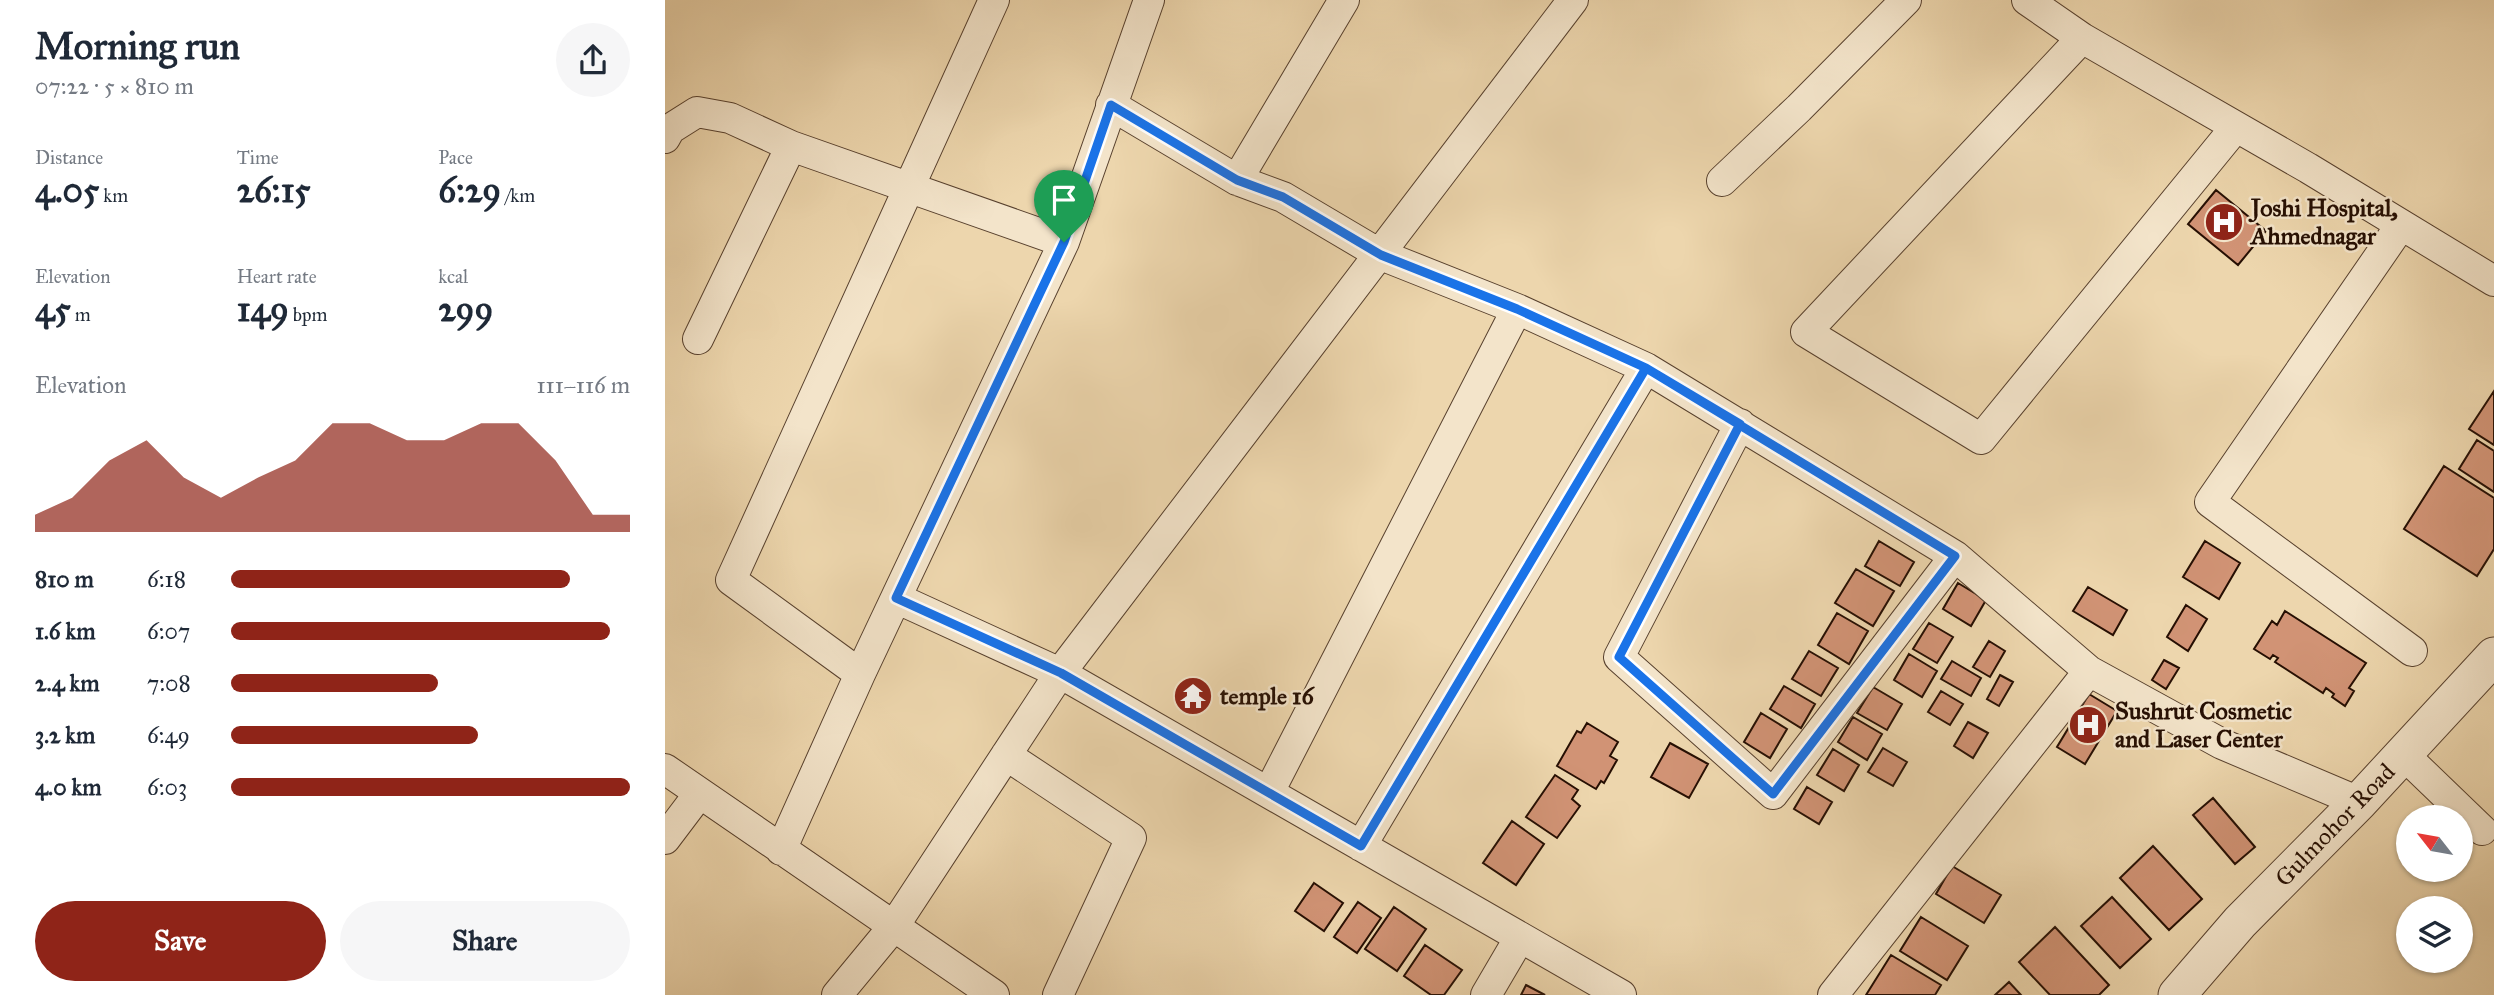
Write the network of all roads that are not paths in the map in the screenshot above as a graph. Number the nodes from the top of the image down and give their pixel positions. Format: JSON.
{"nodes":[{"id":1,"x":994,"y":0,"type":"edge"},
{"id":2,"x":1149,"y":0,"type":"edge"},
{"id":3,"x":1344,"y":0,"type":"edge"},
{"id":4,"x":1573,"y":0,"type":"edge"},
{"id":5,"x":1906,"y":0,"type":"edge"},
{"id":6,"x":2041,"y":4,"type":"edge"},
{"id":7,"x":2082,"y":38,"type":"junction"},
{"id":8,"x":1111,"y":105,"type":"junction"},
{"id":9,"x":2235,"y":128,"type":"junction"},
{"id":10,"x":665,"y":138,"type":"edge"},
{"id":11,"x":792,"y":146,"type":"junction"},
{"id":12,"x":1237,"y":180,"type":"junction"},
{"id":13,"x":1722,"y":181,"type":"dead end"},
{"id":14,"x":909,"y":188,"type":"junction"},
{"id":15,"x":2402,"y":225,"type":"junction"},
{"id":16,"x":1064,"y":242,"type":"junction"},
{"id":17,"x":1381,"y":255,"type":"junction"},
{"id":18,"x":2494,"y":281,"type":"edge"},
{"id":19,"x":1517,"y":309,"type":"junction"},
{"id":20,"x":698,"y":339,"type":"dead end"},
{"id":21,"x":1646,"y":368,"type":"junction"},
{"id":22,"x":1740,"y":424,"type":"junction"},
{"id":23,"x":1955,"y":556,"type":"junction"},
{"id":24,"x":896,"y":598,"type":"junction"},
{"id":25,"x":2412,"y":651,"type":"dead end"},
{"id":26,"x":2494,"y":656,"type":"edge"},
{"id":27,"x":2089,"y":671,"type":"junction"},
{"id":28,"x":1061,"y":673,"type":"junction"},
{"id":29,"x":860,"y":674,"type":"junction"},
{"id":30,"x":2403,"y":754,"type":"junction"},
{"id":31,"x":1006,"y":755,"type":"junction"},
{"id":32,"x":665,"y":769,"type":"edge"},
{"id":33,"x":1269,"y":792,"type":"junction"},
{"id":34,"x":699,"y":794,"type":"junction"},
{"id":35,"x":2359,"y":802,"type":"junction"},
{"id":36,"x":2482,"y":830,"type":"dead end"},
{"id":37,"x":665,"y":839,"type":"edge"},
{"id":38,"x":1361,"y":846,"type":"junction"},
{"id":39,"x":781,"y":850,"type":"junction"},
{"id":40,"x":894,"y":926,"type":"junction"},
{"id":41,"x":1520,"y":937,"type":"junction"},
{"id":42,"x":837,"y":995,"type":"edge"},
{"id":43,"x":994,"y":995,"type":"edge"},
{"id":44,"x":1058,"y":995,"type":"edge"},
{"id":45,"x":1486,"y":995,"type":"edge"},
{"id":46,"x":1621,"y":995,"type":"edge"},
{"id":47,"x":1833,"y":995,"type":"edge"},
{"id":48,"x":2176,"y":995,"type":"edge"}],
"edges":[{"from":1,"to":14,"type":"street"},
{"from":2,"to":8,"type":"street"},
{"from":3,"to":12,"type":"street"},
{"from":4,"to":17,"type":"street"},
{"from":5,"to":13,"type":"street"},
{"from":6,"to":7,"type":"street"},
{"from":7,"to":9,"type":"street"},
{"from":7,"to":9,"type":"street"},
{"from":8,"to":12,"type":"street"},
{"from":8,"to":16,"type":"street"},
{"from":9,"to":15,"type":"street"},
{"from":10,"to":11,"type":"street"},
{"from":11,"to":14,"type":"street"},
{"from":11,"to":20,"type":"street"},
{"from":12,"to":17,"type":"street"},
{"from":14,"to":16,"type":"street"},
{"from":14,"to":29,"type":"street"},
{"from":15,"to":18,"type":"street"},
{"from":15,"to":25,"type":"street"},
{"from":16,"to":24,"type":"street"},
{"from":17,"to":19,"type":"street"},
{"from":17,"to":28,"type":"street"},
{"from":19,"to":21,"type":"street"},
{"from":19,"to":33,"type":"street"},
{"from":21,"to":22,"type":"street"},
{"from":21,"to":38,"type":"street"},
{"from":22,"to":23,"type":"street"},
{"from":22,"to":23,"type":"street"},
{"from":23,"to":27,"type":"street"},
{"from":24,"to":28,"type":"street"},
{"from":24,"to":29,"type":"street"},
{"from":26,"to":30,"type":"street","name":"Gulmohor Road"},
{"from":27,"to":35,"type":"street"},
{"from":27,"to":47,"type":"street"},
{"from":28,"to":31,"type":"street"},
{"from":28,"to":33,"type":"street"},
{"from":29,"to":39,"type":"street"},
{"from":30,"to":35,"type":"street","name":"Gulmohor Road"},
{"from":30,"to":36,"type":"street"},
{"from":31,"to":40,"type":"street"},
{"from":31,"to":44,"type":"street"},
{"from":32,"to":34,"type":"street"},
{"from":33,"to":38,"type":"street"},
{"from":34,"to":37,"type":"street"},
{"from":34,"to":39,"type":"street"},
{"from":35,"to":48,"type":"street","name":"Gulmohor Road"},
{"from":38,"to":41,"type":"street"},
{"from":39,"to":40,"type":"street"},
{"from":40,"to":42,"type":"street"},
{"from":40,"to":43,"type":"street"},
{"from":41,"to":45,"type":"street"},
{"from":41,"to":46,"type":"street"}]}
